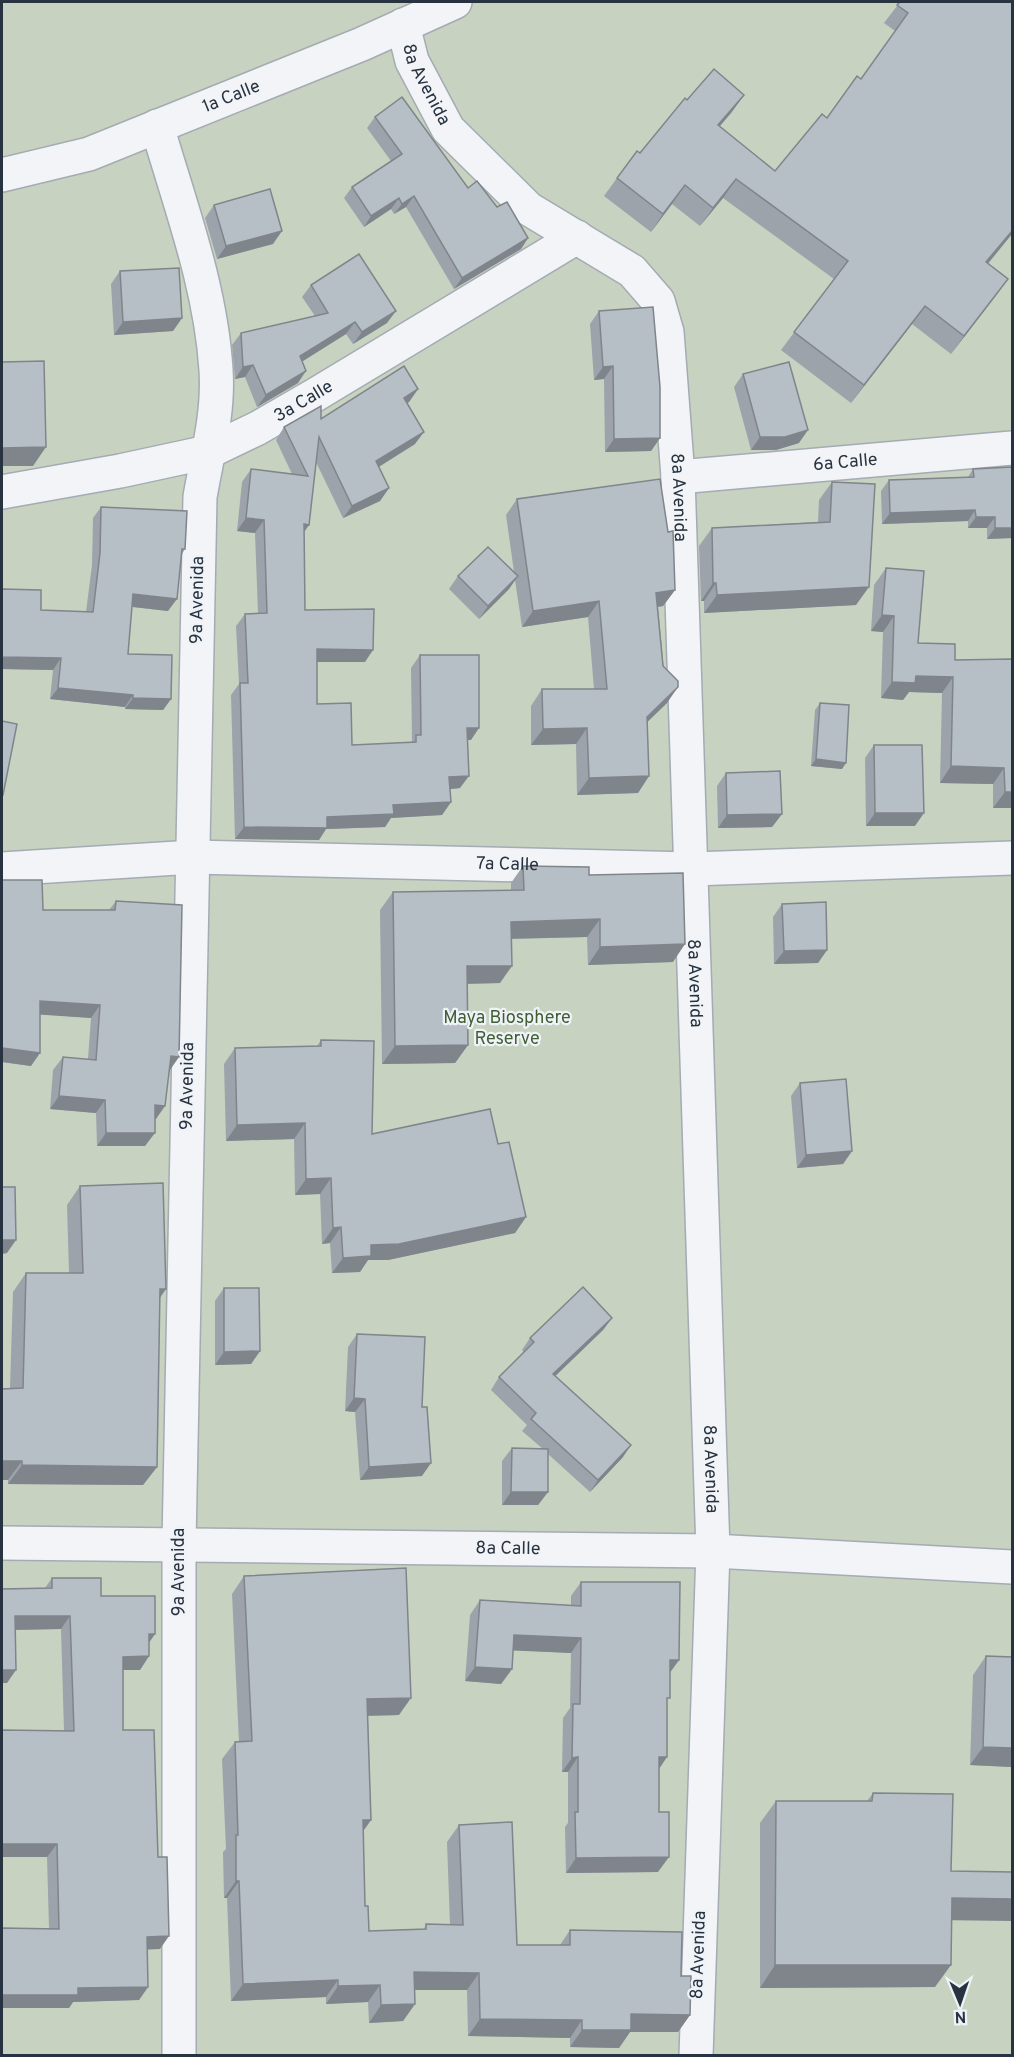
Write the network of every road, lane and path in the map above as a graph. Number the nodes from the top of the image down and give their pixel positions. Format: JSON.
{"nodes":[{"id":1,"x":456,"y":2,"type":"edge"},
{"id":2,"x":404,"y":25,"type":"junction"},
{"id":3,"x":157,"y":126,"type":"junction"},
{"id":4,"x":2,"y":175,"type":"edge"},
{"id":5,"x":578,"y":237,"type":"junction"},
{"id":6,"x":1012,"y":448,"type":"edge"},
{"id":7,"x":208,"y":452,"type":"junction"},
{"id":8,"x":678,"y":477,"type":"junction"},
{"id":9,"x":2,"y":492,"type":"edge"},
{"id":10,"x":193,"y":857,"type":"junction"},
{"id":11,"x":1012,"y":858,"type":"edge"},
{"id":12,"x":2,"y":869,"type":"edge"},
{"id":13,"x":692,"y":869,"type":"junction"},
{"id":14,"x":2,"y":1543,"type":"edge"},
{"id":15,"x":179,"y":1543,"type":"junction"},
{"id":16,"x":713,"y":1551,"type":"junction"},
{"id":17,"x":1012,"y":1567,"type":"edge"},
{"id":18,"x":179,"y":2055,"type":"edge"},
{"id":19,"x":696,"y":2055,"type":"edge"}],
"edges":[{"from":1,"to":2,"type":"street","name":"1a Calle"},
{"from":2,"to":3,"type":"street","name":"1a Calle"},
{"from":2,"to":5,"type":"street","name":"8a Avenida"},
{"from":3,"to":4,"type":"street","name":"1a Calle"},
{"from":3,"to":7,"type":"street","name":"9a Avenida"},
{"from":5,"to":7,"type":"street","name":"3a Calle"},
{"from":5,"to":8,"type":"street","name":"8a Avenida"},
{"from":6,"to":8,"type":"street","name":"6a Calle"},
{"from":7,"to":9,"type":"street","name":"3a Calle"},
{"from":7,"to":10,"type":"street","name":"9a Avenida"},
{"from":8,"to":13,"type":"street","name":"8a Avenida"},
{"from":10,"to":12,"type":"street","name":"7a Calle"},
{"from":10,"to":13,"type":"street","name":"7a Calle"},
{"from":10,"to":15,"type":"street","name":"9a Avenida"},
{"from":11,"to":13,"type":"street","name":"7a Calle"},
{"from":13,"to":16,"type":"street","name":"8a Avenida"},
{"from":14,"to":15,"type":"street","name":"8a Calle"},
{"from":15,"to":16,"type":"street","name":"8a Calle"},
{"from":15,"to":18,"type":"street","name":"9a Avenida"},
{"from":16,"to":17,"type":"street","name":"8a Calle"},
{"from":16,"to":19,"type":"street","name":"8a Avenida"}]}
